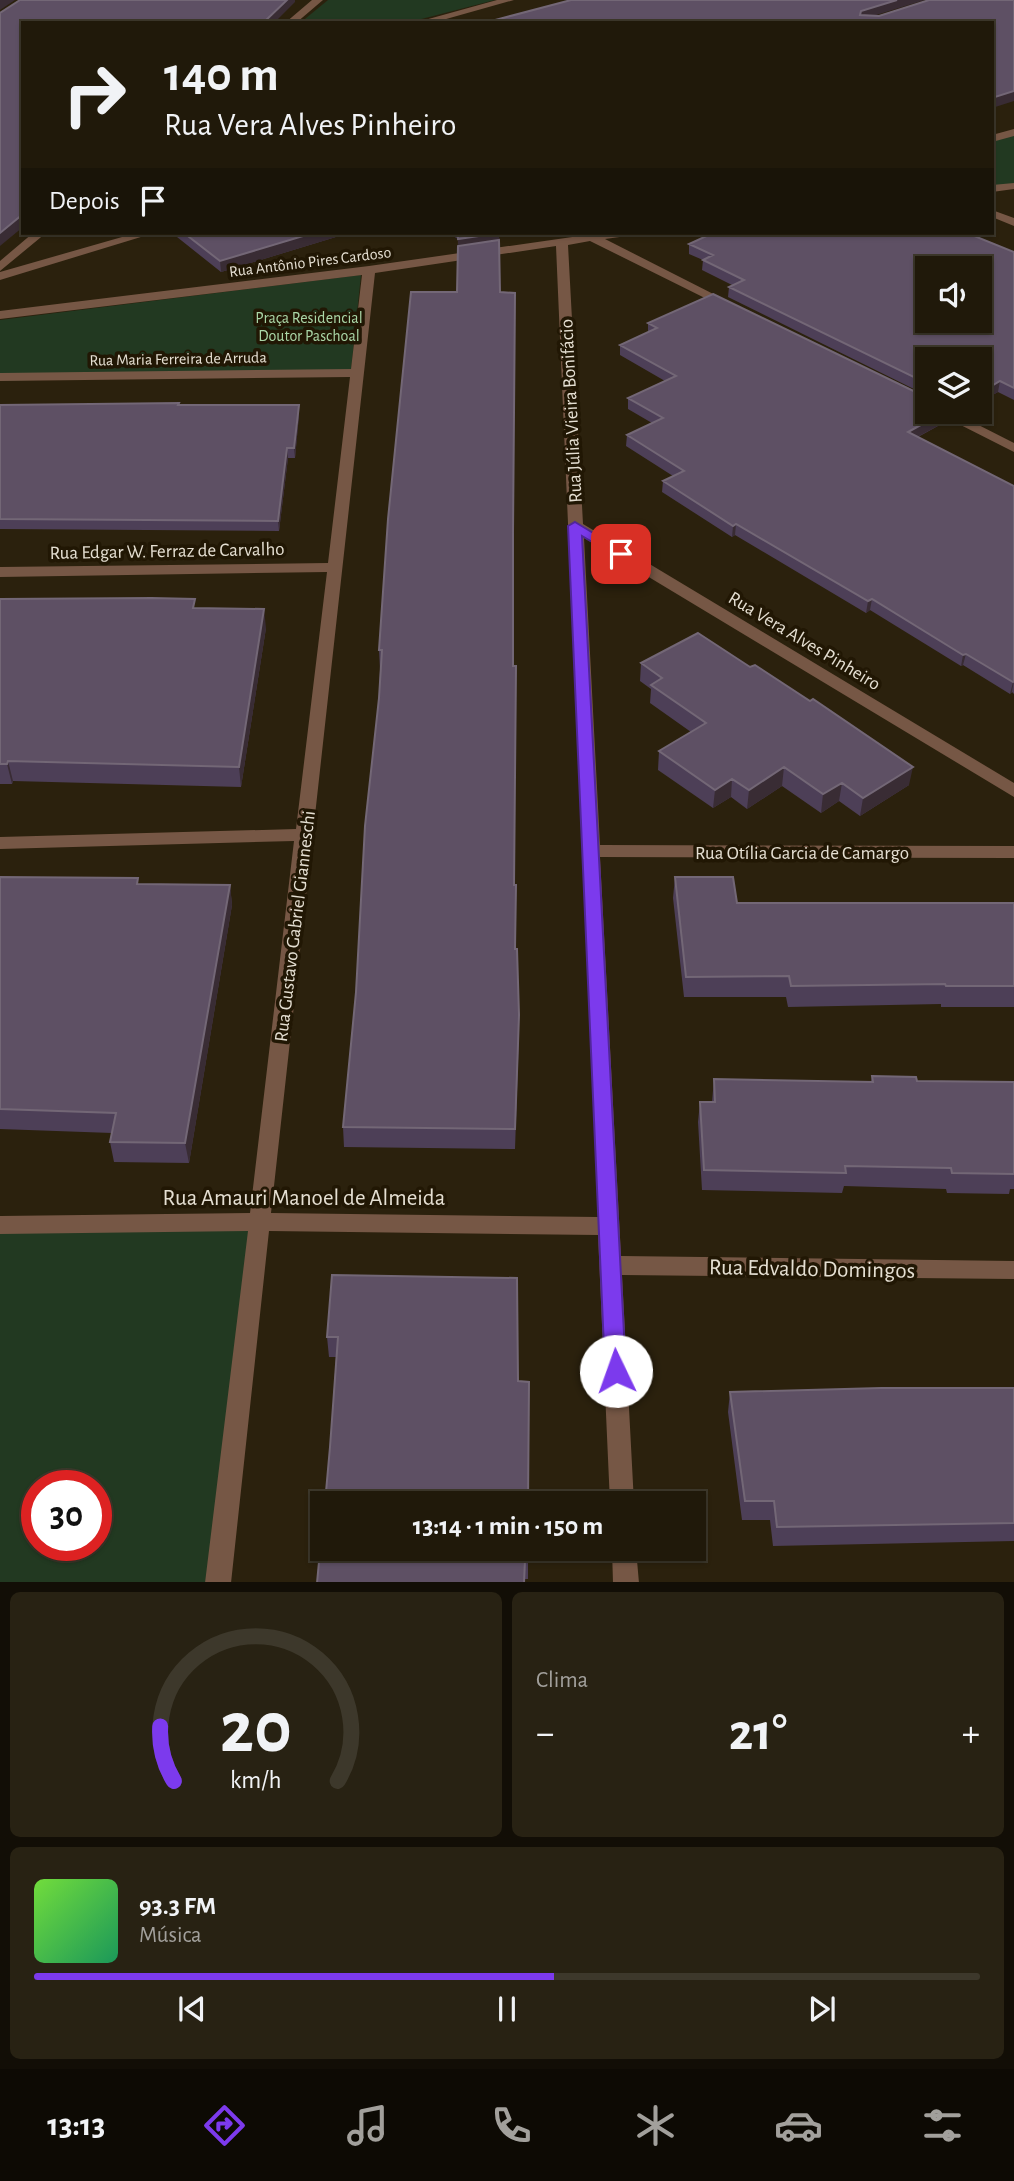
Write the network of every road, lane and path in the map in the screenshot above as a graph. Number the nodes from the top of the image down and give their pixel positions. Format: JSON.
{"nodes":[{"id":1,"x":318,"y":0,"type":"edge"},
{"id":2,"x":509,"y":0,"type":"edge"},
{"id":3,"x":292,"y":21,"type":"edge"},
{"id":4,"x":427,"y":21,"type":"edge"},
{"id":5,"x":1014,"y":132,"type":"edge"},
{"id":6,"x":994,"y":138,"type":"edge"},
{"id":7,"x":1014,"y":186,"type":"edge"},
{"id":8,"x":994,"y":189,"type":"edge"},
{"id":9,"x":994,"y":214,"type":"edge"},
{"id":10,"x":1014,"y":222,"type":"edge"},
{"id":11,"x":38,"y":235,"type":"edge"},
{"id":12,"x":141,"y":235,"type":"edge"},
{"id":13,"x":607,"y":235,"type":"edge"},
{"id":14,"x":591,"y":237,"type":"junction"},
{"id":15,"x":562,"y":241,"type":"junction"},
{"id":16,"x":0,"y":267,"type":"edge"},
{"id":17,"x":369,"y":270,"type":"junction"},
{"id":18,"x":0,"y":276,"type":"edge"},
{"id":19,"x":741,"y":311,"type":"edge"},
{"id":20,"x":0,"y":315,"type":"edge"},
{"id":21,"x":357,"y":373,"type":"junction"},
{"id":22,"x":0,"y":377,"type":"edge"},
{"id":23,"x":966,"y":424,"type":"edge"},
{"id":24,"x":1014,"y":448,"type":"edge"},
{"id":25,"x":575,"y":526,"type":"junction"},
{"id":26,"x":335,"y":567,"type":"junction"},
{"id":27,"x":0,"y":572,"type":"edge"},
{"id":28,"x":1014,"y":791,"type":"edge"},
{"id":29,"x":304,"y":835,"type":"junction"},
{"id":30,"x":0,"y":843,"type":"edge"},
{"id":31,"x":591,"y":852,"type":"junction"},
{"id":32,"x":1014,"y":852,"type":"edge"},
{"id":33,"x":260,"y":1222,"type":"junction"},
{"id":34,"x":0,"y":1225,"type":"edge"},
{"id":35,"x":607,"y":1226,"type":"junction"},
{"id":36,"x":611,"y":1265,"type":"junction"},
{"id":37,"x":1014,"y":1270,"type":"edge"},
{"id":38,"x":621,"y":1491,"type":"edge"},
{"id":39,"x":625,"y":1561,"type":"edge"},
{"id":40,"x":218,"y":1582,"type":"edge"},
{"id":41,"x":626,"y":1582,"type":"edge"}],
"edges":[{"from":1,"to":3,"type":"street"},
{"from":2,"to":4,"type":"street"},
{"from":5,"to":6,"type":"street"},
{"from":7,"to":8,"type":"street"},
{"from":9,"to":10,"type":"street"},
{"from":11,"to":16,"type":"street"},
{"from":12,"to":18,"type":"street"},
{"from":13,"to":14,"type":"street","name":"Rua Antônio Pires Cardoso"},
{"from":14,"to":15,"type":"street","name":"Rua Antônio Pires Cardoso"},
{"from":14,"to":19,"type":"street"},
{"from":15,"to":17,"type":"street","name":"Rua Antônio Pires Cardoso"},
{"from":15,"to":25,"type":"street","name":"Rua Júlia Vieira Bonifácio"},
{"from":17,"to":20,"type":"street","name":"Rua Antônio Pires Cardoso"},
{"from":17,"to":21,"type":"street","name":"Rua Gustavo Gabriel Gianneschi"},
{"from":21,"to":22,"type":"street","name":"Rua Maria Ferreira de Arruda"},
{"from":21,"to":26,"type":"street","name":"Rua Gustavo Gabriel Gianneschi"},
{"from":23,"to":24,"type":"street"},
{"from":25,"to":28,"type":"street","name":"Rua Vera Alves Pinheiro"},
{"from":25,"to":31,"type":"street","name":"Rua Júlia Vieira Bonifácio"},
{"from":26,"to":27,"type":"street","name":"Rua Edgar W. Ferraz de Carvalho"},
{"from":26,"to":29,"type":"street","name":"Rua Gustavo Gabriel Gianneschi"},
{"from":29,"to":30,"type":"street"},
{"from":29,"to":33,"type":"street","name":"Rua Gustavo Gabriel Gianneschi"},
{"from":31,"to":32,"type":"street","name":"Rua Otília Garcia de Camargo"},
{"from":31,"to":35,"type":"street","name":"Rua Júlia Vieira Bonifácio"},
{"from":33,"to":34,"type":"street","name":"Rua Amauri Manoel de Almeida"},
{"from":33,"to":35,"type":"street","name":"Rua Amauri Manoel de Almeida"},
{"from":33,"to":40,"type":"street","name":"Rua Gustavo Gabriel Gianneschi"},
{"from":35,"to":36,"type":"street","name":"Rua Júlia Vieira Bonifácio"},
{"from":36,"to":37,"type":"street","name":"Rua Edvaldo Domingos"},
{"from":36,"to":38,"type":"street","name":"Rua Júlia Vieira Bonifácio"},
{"from":39,"to":41,"type":"street"}]}
